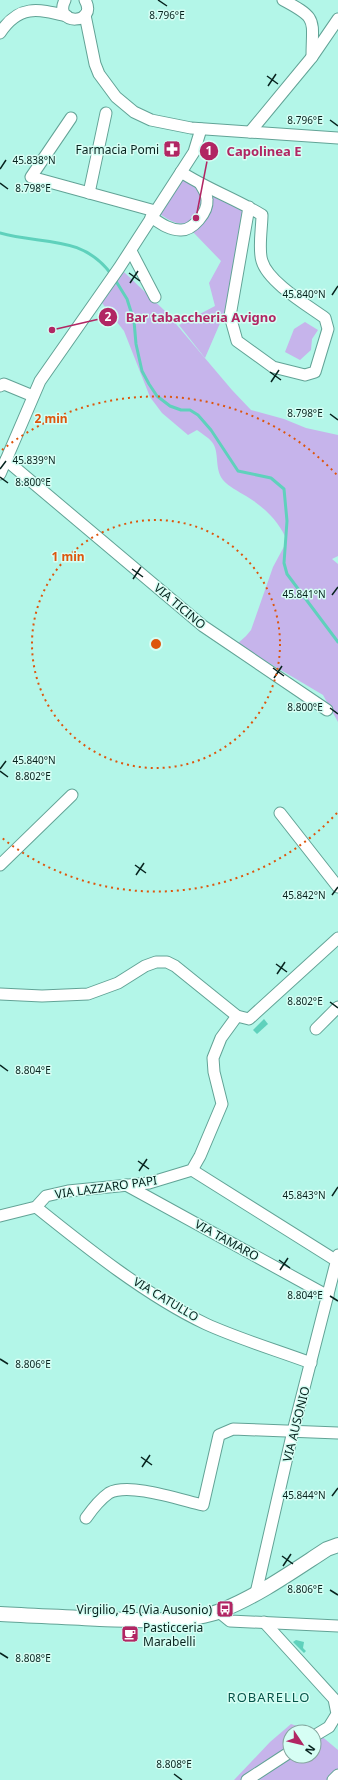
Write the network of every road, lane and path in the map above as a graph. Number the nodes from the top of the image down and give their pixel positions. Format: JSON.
{"nodes":[{"id":1,"x":65,"y":0,"type":"edge"},
{"id":2,"x":86,"y":0,"type":"edge"},
{"id":3,"x":96,"y":0,"type":"edge"},
{"id":4,"x":283,"y":0,"type":"edge"},
{"id":5,"x":44,"y":11,"type":"junction"},
{"id":6,"x":86,"y":13,"type":"junction"},
{"id":7,"x":70,"y":18,"type":"junction"},
{"id":8,"x":338,"y":19,"type":"edge"},
{"id":9,"x":0,"y":32,"type":"edge"},
{"id":10,"x":89,"y":40,"type":"junction"},
{"id":11,"x":312,"y":58,"type":"junction"},
{"id":12,"x":106,"y":113,"type":"dead end"},
{"id":13,"x":71,"y":118,"type":"dead end"},
{"id":14,"x":201,"y":129,"type":"junction"},
{"id":15,"x":250,"y":132,"type":"junction"},
{"id":16,"x":338,"y":138,"type":"edge"},
{"id":17,"x":181,"y":172,"type":"junction"},
{"id":18,"x":201,"y":185,"type":"junction"},
{"id":19,"x":89,"y":193,"type":"junction"},
{"id":20,"x":249,"y":207,"type":"junction"},
{"id":21,"x":153,"y":214,"type":"junction"},
{"id":22,"x":130,"y":251,"type":"junction"},
{"id":23,"x":155,"y":297,"type":"dead end"},
{"id":24,"x":0,"y":386,"type":"edge"},
{"id":25,"x":33,"y":396,"type":"junction"},
{"id":26,"x":6,"y":460,"type":"junction"},
{"id":27,"x":0,"y":474,"type":"edge"},
{"id":28,"x":327,"y":710,"type":"dead end"},
{"id":29,"x":72,"y":795,"type":"dead end"},
{"id":30,"x":280,"y":813,"type":"dead end"},
{"id":31,"x":0,"y":865,"type":"edge"},
{"id":32,"x":338,"y":887,"type":"edge"},
{"id":33,"x":338,"y":938,"type":"edge"},
{"id":34,"x":0,"y":994,"type":"edge"},
{"id":35,"x":338,"y":1008,"type":"edge"},
{"id":36,"x":237,"y":1016,"type":"junction"},
{"id":37,"x":316,"y":1029,"type":"dead end"},
{"id":38,"x":192,"y":1170,"type":"junction"},
{"id":39,"x":126,"y":1185,"type":"junction"},
{"id":40,"x":36,"y":1208,"type":"junction"},
{"id":41,"x":0,"y":1216,"type":"edge"},
{"id":42,"x":337,"y":1258,"type":"edge"},
{"id":43,"x":328,"y":1296,"type":"junction"},
{"id":44,"x":311,"y":1363,"type":"junction"},
{"id":45,"x":293,"y":1431,"type":"junction"},
{"id":46,"x":338,"y":1433,"type":"edge"},
{"id":47,"x":86,"y":1518,"type":"dead end"},
{"id":48,"x":338,"y":1545,"type":"edge"},
{"id":49,"x":256,"y":1593,"type":"junction"},
{"id":50,"x":219,"y":1612,"type":"junction"},
{"id":51,"x":0,"y":1614,"type":"edge"},
{"id":52,"x":264,"y":1622,"type":"junction"},
{"id":53,"x":338,"y":1626,"type":"edge"},
{"id":54,"x":322,"y":1731,"type":"edge"},
{"id":55,"x":282,"y":1757,"type":"edge"},
{"id":56,"x":338,"y":1775,"type":"edge"},
{"id":57,"x":247,"y":1780,"type":"edge"},
{"id":58,"x":333,"y":1780,"type":"edge"}],
"edges":[{"from":1,"to":5,"type":"street"},
{"from":1,"to":7,"type":"street"},
{"from":2,"to":6,"type":"street"},
{"from":3,"to":6,"type":"street"},
{"from":4,"to":11,"type":"street"},
{"from":5,"to":7,"type":"street"},
{"from":5,"to":9,"type":"street"},
{"from":6,"to":7,"type":"street"},
{"from":6,"to":10,"type":"street"},
{"from":7,"to":10,"type":"street"},
{"from":8,"to":11,"type":"street"},
{"from":10,"to":14,"type":"street"},
{"from":11,"to":15,"type":"street"},
{"from":12,"to":19,"type":"street"},
{"from":13,"to":19,"type":"street"},
{"from":14,"to":15,"type":"street"},
{"from":14,"to":17,"type":"street"},
{"from":15,"to":16,"type":"street"},
{"from":17,"to":18,"type":"street"},
{"from":17,"to":21,"type":"street"},
{"from":18,"to":20,"type":"street"},
{"from":18,"to":21,"type":"street"},
{"from":19,"to":21,"type":"street"},
{"from":20,"to":20,"type":"street"},
{"from":21,"to":22,"type":"street"},
{"from":22,"to":23,"type":"street"},
{"from":22,"to":25,"type":"street"},
{"from":24,"to":25,"type":"street"},
{"from":25,"to":26,"type":"street"},
{"from":26,"to":27,"type":"street"},
{"from":26,"to":28,"type":"street","name":"VIA TICINO"},
{"from":29,"to":31,"type":"street"},
{"from":30,"to":32,"type":"street"},
{"from":33,"to":36,"type":"street"},
{"from":34,"to":36,"type":"street"},
{"from":35,"to":37,"type":"street"},
{"from":36,"to":38,"type":"street"},
{"from":38,"to":39,"type":"street","name":"VIA LAZZARO PAPI"},
{"from":38,"to":42,"type":"street"},
{"from":39,"to":40,"type":"street","name":"VIA LAZZARO PAPI"},
{"from":39,"to":43,"type":"street","name":"VIA TAMARO"},
{"from":40,"to":41,"type":"street","name":"VIA LAZZARO PAPI"},
{"from":40,"to":44,"type":"street","name":"VIA CATULLO"},
{"from":42,"to":43,"type":"street","name":"VIA AUSONIO"},
{"from":43,"to":44,"type":"street","name":"VIA AUSONIO"},
{"from":44,"to":45,"type":"street","name":"VIA AUSONIO"},
{"from":45,"to":46,"type":"street"},
{"from":45,"to":47,"type":"street"},
{"from":45,"to":49,"type":"street","name":"VIA AUSONIO"},
{"from":48,"to":49,"type":"main road"},
{"from":49,"to":50,"type":"main road"},
{"from":50,"to":51,"type":"main road"},
{"from":50,"to":52,"type":"street"},
{"from":52,"to":53,"type":"street"},
{"from":52,"to":54,"type":"street"},
{"from":55,"to":57,"type":"street"},
{"from":56,"to":58,"type":"street"}]}
